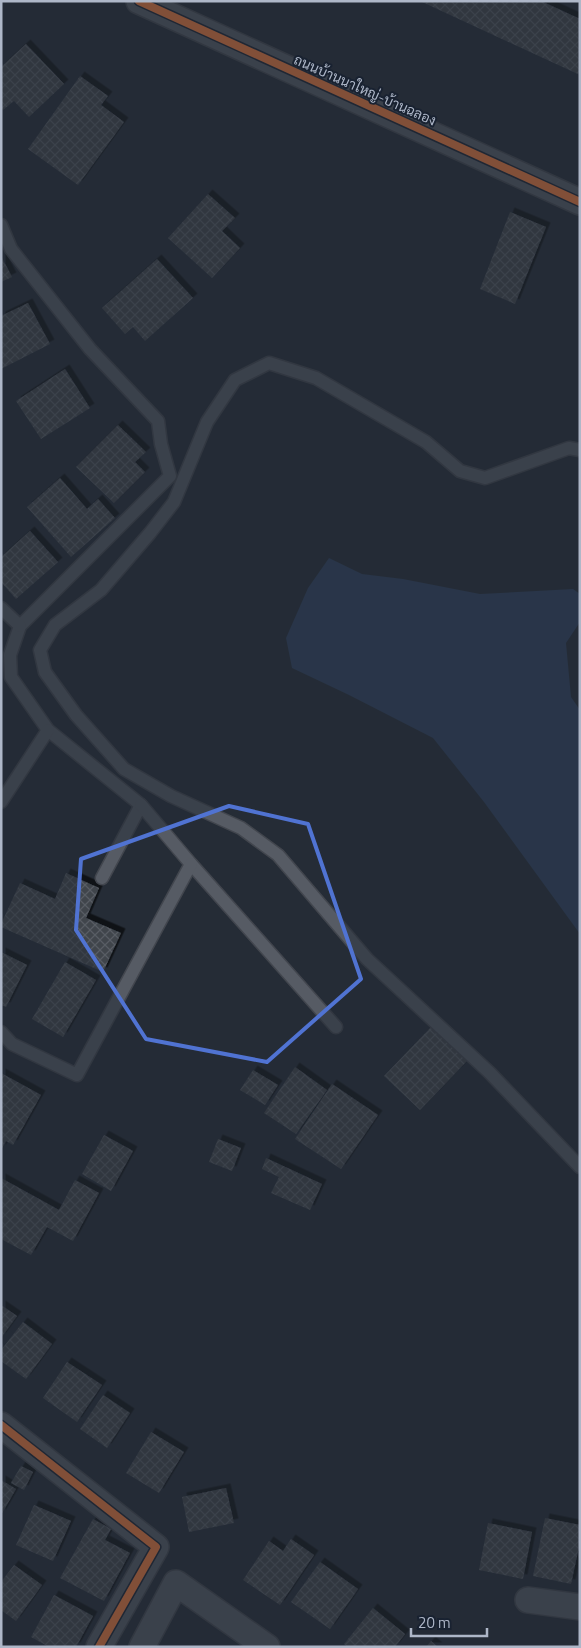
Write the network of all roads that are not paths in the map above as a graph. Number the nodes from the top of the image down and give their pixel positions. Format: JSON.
{"nodes":[{"id":1,"x":139,"y":1,"type":"edge"},
{"id":2,"x":165,"y":7,"type":"edge"},
{"id":3,"x":580,"y":202,"type":"edge"},
{"id":4,"x":1,"y":225,"type":"edge"},
{"id":5,"x":580,"y":450,"type":"edge"},
{"id":6,"x":1,"y":608,"type":"edge"},
{"id":7,"x":20,"y":626,"type":"junction"},
{"id":8,"x":48,"y":730,"type":"junction"},
{"id":9,"x":1,"y":802,"type":"edge"},
{"id":10,"x":141,"y":805,"type":"junction"},
{"id":11,"x":191,"y":864,"type":"junction"},
{"id":12,"x":102,"y":878,"type":"dead end"},
{"id":13,"x":336,"y":1027,"type":"dead end"},
{"id":14,"x":1,"y":1032,"type":"edge"},
{"id":15,"x":580,"y":1167,"type":"edge"},
{"id":16,"x":1,"y":1425,"type":"edge"},
{"id":17,"x":528,"y":1600,"type":"dead end"},
{"id":18,"x":580,"y":1607,"type":"edge"},
{"id":19,"x":99,"y":1647,"type":"edge"},
{"id":20,"x":142,"y":1647,"type":"edge"},
{"id":21,"x":267,"y":1647,"type":"edge"}],
"edges":[{"from":1,"to":2,"type":"street","name":"ถนนบ้านนาใหญ่-บ้านฉลอง"},
{"from":2,"to":3,"type":"street","name":"ถนนบ้านนาใหญ่-บ้านฉลอง"},
{"from":4,"to":7,"type":"lane"},
{"from":5,"to":15,"type":"lane"},
{"from":6,"to":7,"type":"lane"},
{"from":7,"to":8,"type":"lane"},
{"from":8,"to":9,"type":"lane"},
{"from":8,"to":10,"type":"lane"},
{"from":10,"to":11,"type":"lane"},
{"from":10,"to":12,"type":"lane"},
{"from":11,"to":13,"type":"lane"},
{"from":11,"to":14,"type":"lane"},
{"from":16,"to":19,"type":"street"},
{"from":17,"to":18,"type":"street"},
{"from":20,"to":21,"type":"street"}]}
